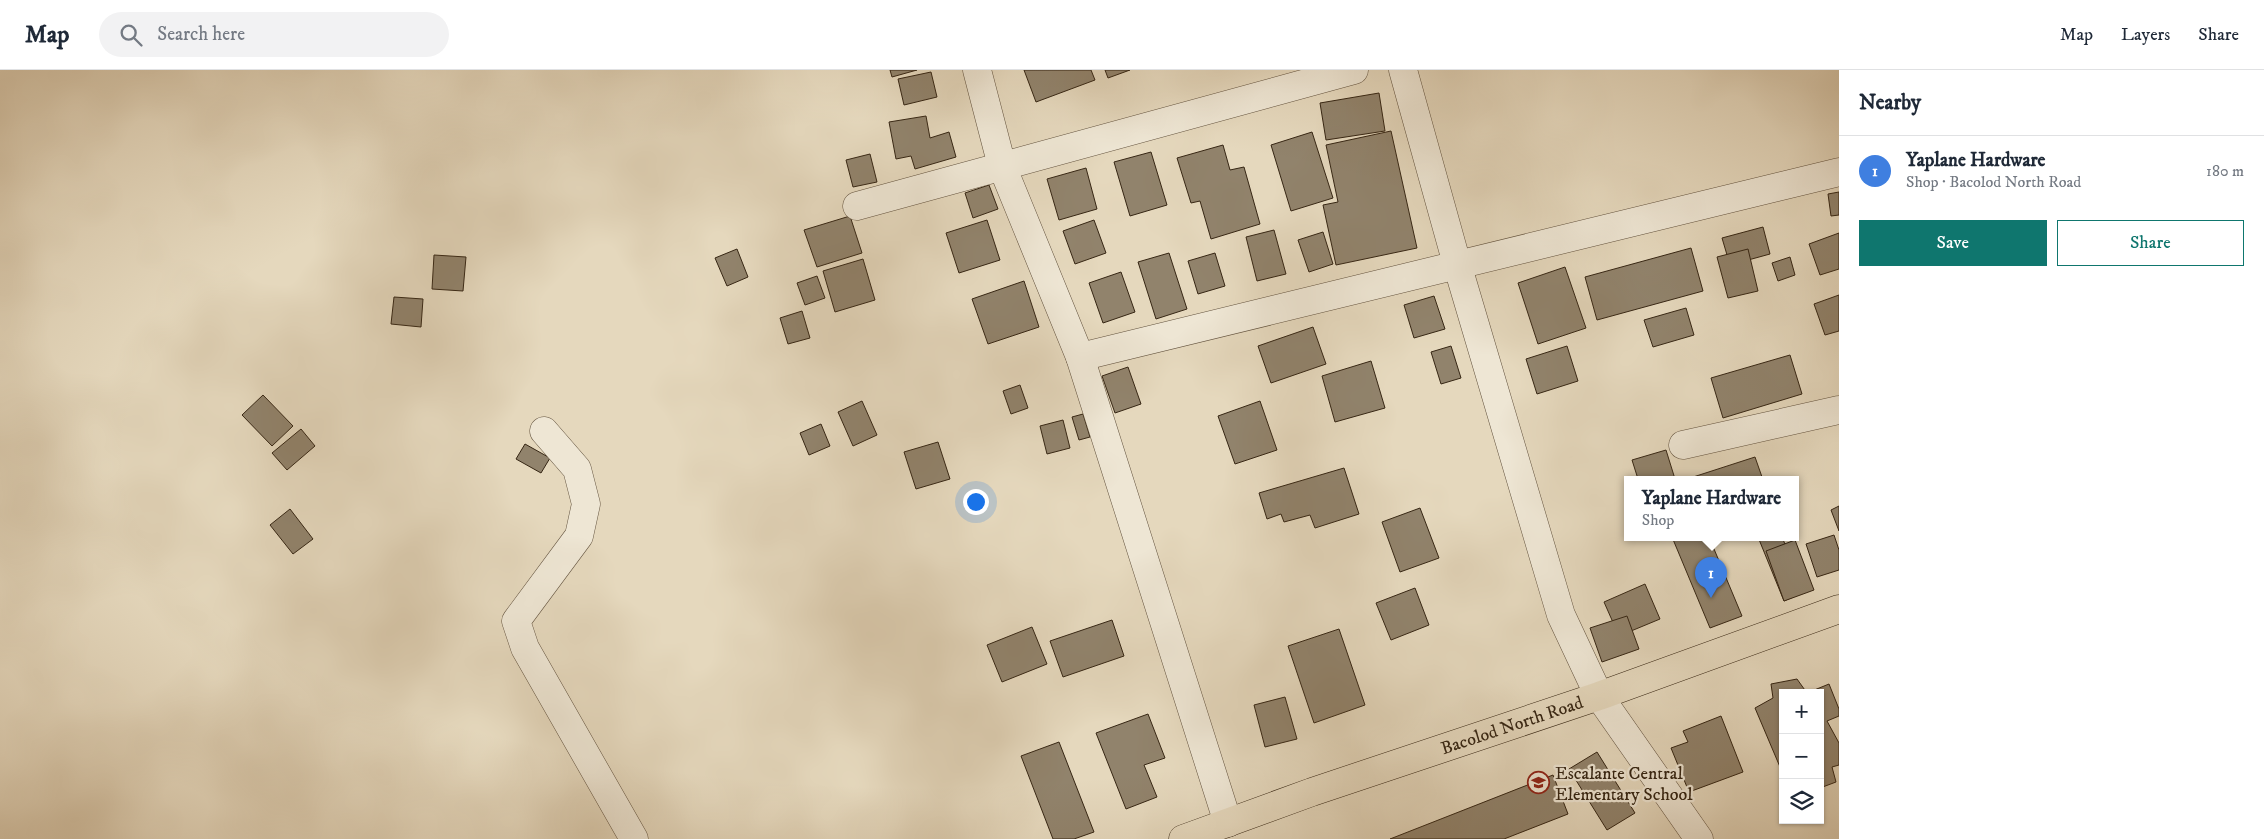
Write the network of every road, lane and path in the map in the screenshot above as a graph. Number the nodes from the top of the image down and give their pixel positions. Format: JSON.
{"nodes":[{"id":1,"x":977,"y":70,"type":"edge"},
{"id":2,"x":1354,"y":70,"type":"edge"},
{"id":3,"x":1403,"y":70,"type":"edge"},
{"id":4,"x":1002,"y":166,"type":"junction"},
{"id":5,"x":1839,"y":172,"type":"edge"},
{"id":6,"x":858,"y":206,"type":"dead end"},
{"id":7,"x":1456,"y":264,"type":"junction"},
{"id":8,"x":1080,"y":357,"type":"junction"},
{"id":9,"x":1839,"y":410,"type":"edge"},
{"id":10,"x":544,"y":431,"type":"dead end"},
{"id":11,"x":1683,"y":445,"type":"dead end"},
{"id":12,"x":1839,"y":608,"type":"edge"},
{"id":13,"x":1599,"y":696,"type":"junction"},
{"id":14,"x":1228,"y":823,"type":"junction"},
{"id":15,"x":634,"y":839,"type":"edge"},
{"id":16,"x":1183,"y":839,"type":"edge"},
{"id":17,"x":1699,"y":839,"type":"edge"}],
"edges":[{"from":1,"to":4,"type":"street"},
{"from":2,"to":4,"type":"street"},
{"from":3,"to":7,"type":"street"},
{"from":4,"to":6,"type":"street"},
{"from":4,"to":8,"type":"street"},
{"from":5,"to":7,"type":"street"},
{"from":7,"to":8,"type":"street"},
{"from":7,"to":13,"type":"street"},
{"from":8,"to":14,"type":"street"},
{"from":9,"to":11,"type":"street"},
{"from":10,"to":15,"type":"street"},
{"from":12,"to":13,"type":"highway","name":"Bacolod North Road"},
{"from":13,"to":14,"type":"highway","name":"Bacolod North Road"},
{"from":13,"to":17,"type":"street"},
{"from":14,"to":16,"type":"highway","name":"Bacolod North Road"}]}
